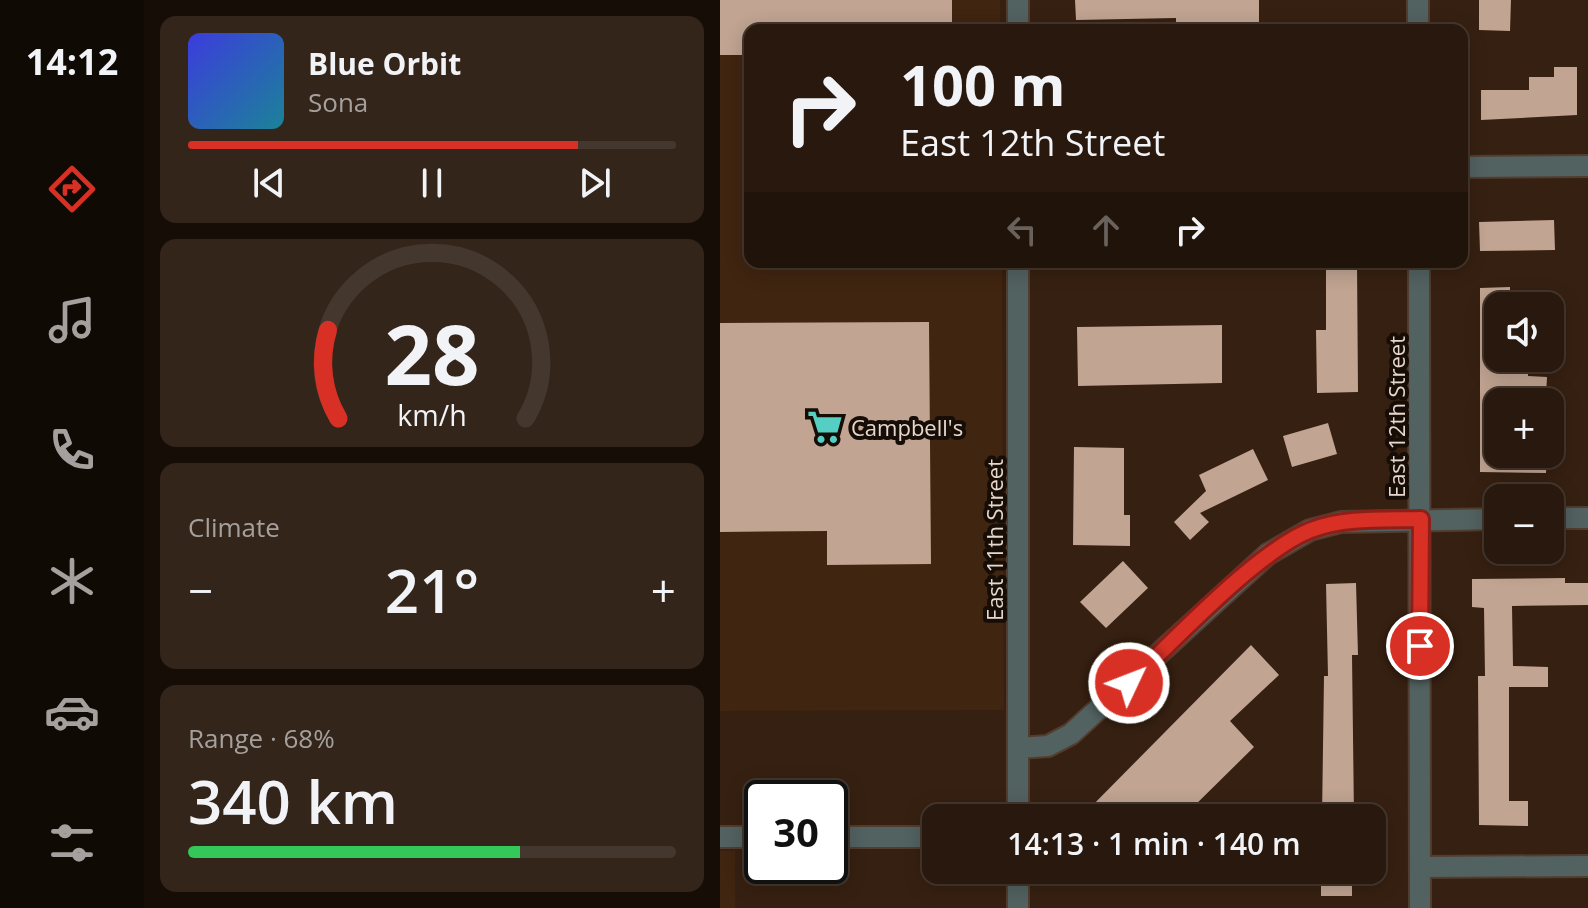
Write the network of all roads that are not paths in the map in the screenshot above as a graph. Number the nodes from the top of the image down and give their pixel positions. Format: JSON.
{"nodes":[{"id":1,"x":1018,"y":0,"type":"edge"},
{"id":2,"x":1418,"y":0,"type":"edge"},
{"id":3,"x":1018,"y":24,"type":"edge"},
{"id":4,"x":1418,"y":24,"type":"edge"},
{"id":5,"x":1588,"y":166,"type":"edge"},
{"id":6,"x":1468,"y":167,"type":"edge"},
{"id":7,"x":1018,"y":268,"type":"edge"},
{"id":8,"x":1419,"y":268,"type":"edge"},
{"id":9,"x":1564,"y":518,"type":"edge"},
{"id":10,"x":1588,"y":518,"type":"edge"},
{"id":11,"x":1421,"y":519,"type":"junction"},
{"id":12,"x":1484,"y":519,"type":"edge"},
{"id":13,"x":1018,"y":748,"type":"junction"},
{"id":14,"x":1018,"y":804,"type":"edge"},
{"id":15,"x":720,"y":837,"type":"edge"},
{"id":16,"x":744,"y":837,"type":"edge"},
{"id":17,"x":848,"y":837,"type":"edge"},
{"id":18,"x":922,"y":837,"type":"edge"},
{"id":19,"x":1588,"y":866,"type":"edge"},
{"id":20,"x":1420,"y":867,"type":"junction"},
{"id":21,"x":1018,"y":884,"type":"edge"},
{"id":22,"x":1018,"y":908,"type":"edge"},
{"id":23,"x":1420,"y":908,"type":"edge"}],
"edges":[{"from":1,"to":3,"type":"street"},
{"from":2,"to":4,"type":"street"},
{"from":5,"to":6,"type":"street"},
{"from":7,"to":13,"type":"street","name":"East 11th Street"},
{"from":8,"to":11,"type":"street","name":"East 12th Street"},
{"from":9,"to":10,"type":"street"},
{"from":11,"to":12,"type":"street"},
{"from":11,"to":13,"type":"street"},
{"from":11,"to":20,"type":"street","name":"East 12th Street"},
{"from":13,"to":14,"type":"street","name":"East 11th Street"},
{"from":15,"to":16,"type":"street"},
{"from":17,"to":18,"type":"street"},
{"from":19,"to":20,"type":"street"},
{"from":20,"to":23,"type":"street","name":"East 12th Street"},
{"from":21,"to":22,"type":"street"}]}
